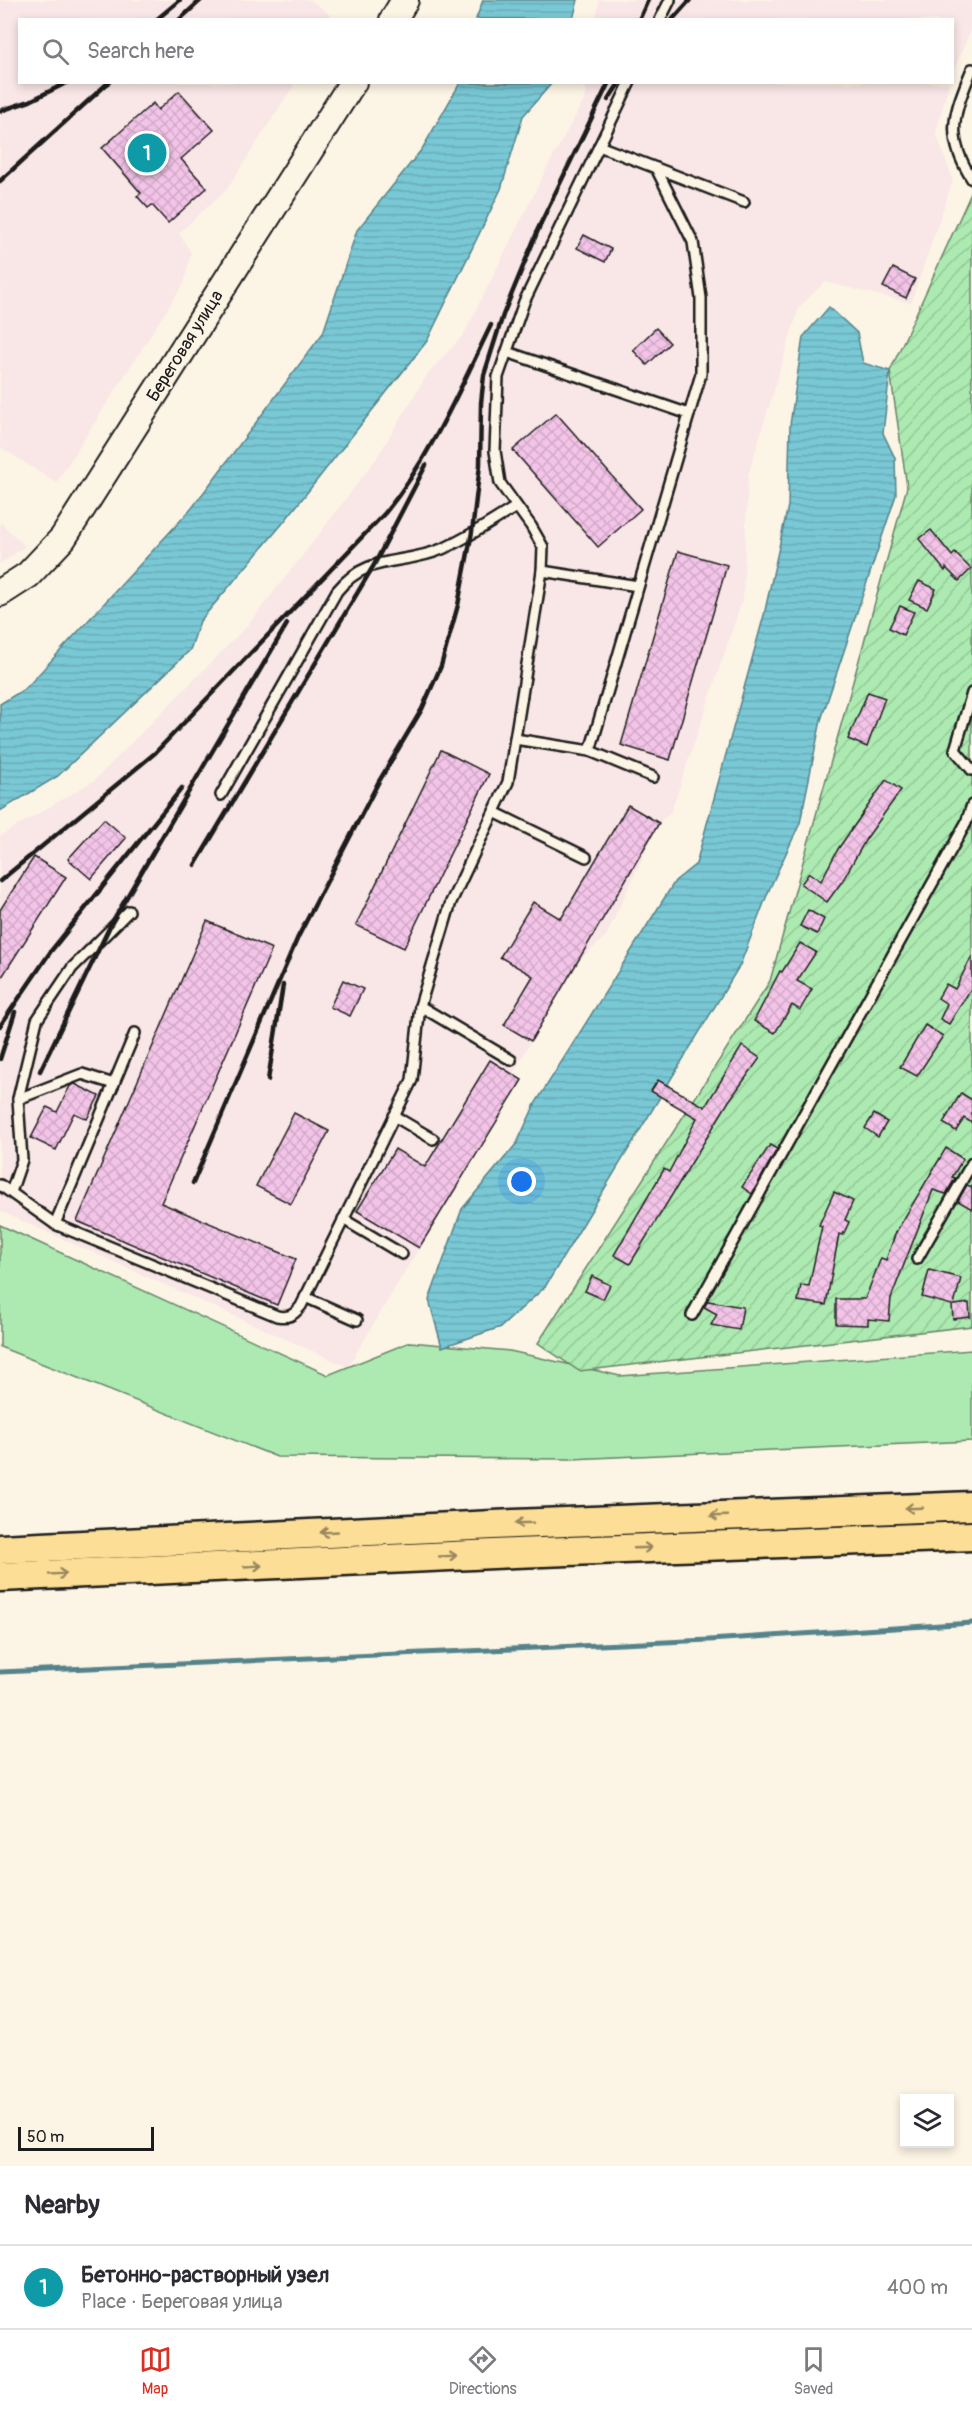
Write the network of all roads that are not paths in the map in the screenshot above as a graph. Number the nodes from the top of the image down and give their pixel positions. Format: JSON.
{"nodes":[{"id":1,"x":405,"y":0,"type":"edge"},
{"id":2,"x":670,"y":0,"type":"edge"},
{"id":3,"x":394,"y":18,"type":"edge"},
{"id":4,"x":661,"y":18,"type":"edge"},
{"id":5,"x":972,"y":69,"type":"edge"},
{"id":6,"x":352,"y":84,"type":"edge"},
{"id":7,"x":629,"y":84,"type":"edge"},
{"id":8,"x":599,"y":146,"type":"junction"},
{"id":9,"x":656,"y":168,"type":"junction"},
{"id":10,"x":972,"y":179,"type":"edge"},
{"id":11,"x":744,"y":202,"type":"dead end"},
{"id":12,"x":507,"y":352,"type":"junction"},
{"id":13,"x":689,"y":414,"type":"junction"},
{"id":14,"x":516,"y":507,"type":"junction"},
{"id":15,"x":542,"y":571,"type":"junction"},
{"id":16,"x":638,"y":586,"type":"junction"},
{"id":17,"x":0,"y":594,"type":"edge"},
{"id":18,"x":972,"y":693,"type":"edge"},
{"id":19,"x":515,"y":739,"type":"junction"},
{"id":20,"x":590,"y":751,"type":"junction"},
{"id":21,"x":972,"y":770,"type":"edge"},
{"id":22,"x":653,"y":777,"type":"dead end"},
{"id":23,"x":220,"y":795,"type":"dead end"},
{"id":24,"x":972,"y":805,"type":"edge"},
{"id":25,"x":494,"y":812,"type":"junction"},
{"id":26,"x":585,"y":857,"type":"dead end"},
{"id":27,"x":129,"y":911,"type":"dead end"},
{"id":28,"x":420,"y":1006,"type":"junction"},
{"id":29,"x":135,"y":1033,"type":"dead end"},
{"id":30,"x":511,"y":1060,"type":"dead end"},
{"id":31,"x":114,"y":1084,"type":"junction"},
{"id":32,"x":18,"y":1099,"type":"junction"},
{"id":33,"x":394,"y":1116,"type":"junction"},
{"id":34,"x":433,"y":1139,"type":"dead end"},
{"id":35,"x":972,"y":1163,"type":"edge"},
{"id":36,"x":0,"y":1185,"type":"edge"},
{"id":37,"x":11,"y":1192,"type":"junction"},
{"id":38,"x":343,"y":1219,"type":"junction"},
{"id":39,"x":55,"y":1224,"type":"junction"},
{"id":40,"x":402,"y":1254,"type":"dead end"},
{"id":41,"x":917,"y":1259,"type":"dead end"},
{"id":42,"x":305,"y":1297,"type":"junction"},
{"id":43,"x":692,"y":1315,"type":"dead end"},
{"id":44,"x":357,"y":1320,"type":"dead end"},
{"id":45,"x":972,"y":1506,"type":"edge"},
{"id":46,"x":972,"y":1536,"type":"edge"},
{"id":47,"x":2,"y":1549,"type":"edge"},
{"id":48,"x":0,"y":1577,"type":"edge"}],
"edges":[{"from":1,"to":3,"type":"street"},
{"from":2,"to":4,"type":"lane"},
{"from":5,"to":10,"type":"lane"},
{"from":6,"to":17,"type":"street","name":"Береговая улица"},
{"from":7,"to":8,"type":"lane"},
{"from":8,"to":9,"type":"lane"},
{"from":8,"to":12,"type":"lane"},
{"from":9,"to":11,"type":"lane"},
{"from":9,"to":13,"type":"lane"},
{"from":12,"to":13,"type":"lane"},
{"from":12,"to":14,"type":"lane"},
{"from":13,"to":16,"type":"lane"},
{"from":14,"to":15,"type":"lane"},
{"from":14,"to":23,"type":"lane"},
{"from":15,"to":16,"type":"lane"},
{"from":15,"to":19,"type":"lane"},
{"from":16,"to":20,"type":"lane"},
{"from":18,"to":21,"type":"lane"},
{"from":19,"to":20,"type":"lane"},
{"from":19,"to":25,"type":"lane"},
{"from":20,"to":22,"type":"lane"},
{"from":24,"to":43,"type":"lane"},
{"from":25,"to":26,"type":"lane"},
{"from":25,"to":28,"type":"lane"},
{"from":27,"to":32,"type":"lane"},
{"from":28,"to":30,"type":"lane"},
{"from":28,"to":33,"type":"lane"},
{"from":29,"to":31,"type":"lane"},
{"from":31,"to":32,"type":"lane"},
{"from":31,"to":39,"type":"lane"},
{"from":32,"to":37,"type":"lane"},
{"from":33,"to":34,"type":"lane"},
{"from":33,"to":38,"type":"lane"},
{"from":35,"to":41,"type":"lane"},
{"from":36,"to":37,"type":"lane"},
{"from":37,"to":39,"type":"lane"},
{"from":38,"to":40,"type":"lane"},
{"from":38,"to":42,"type":"lane"},
{"from":39,"to":42,"type":"lane"},
{"from":42,"to":44,"type":"lane"},
{"from":45,"to":47,"type":"main road","one_way":true},
{"from":48,"to":46,"type":"main road","one_way":true}]}
